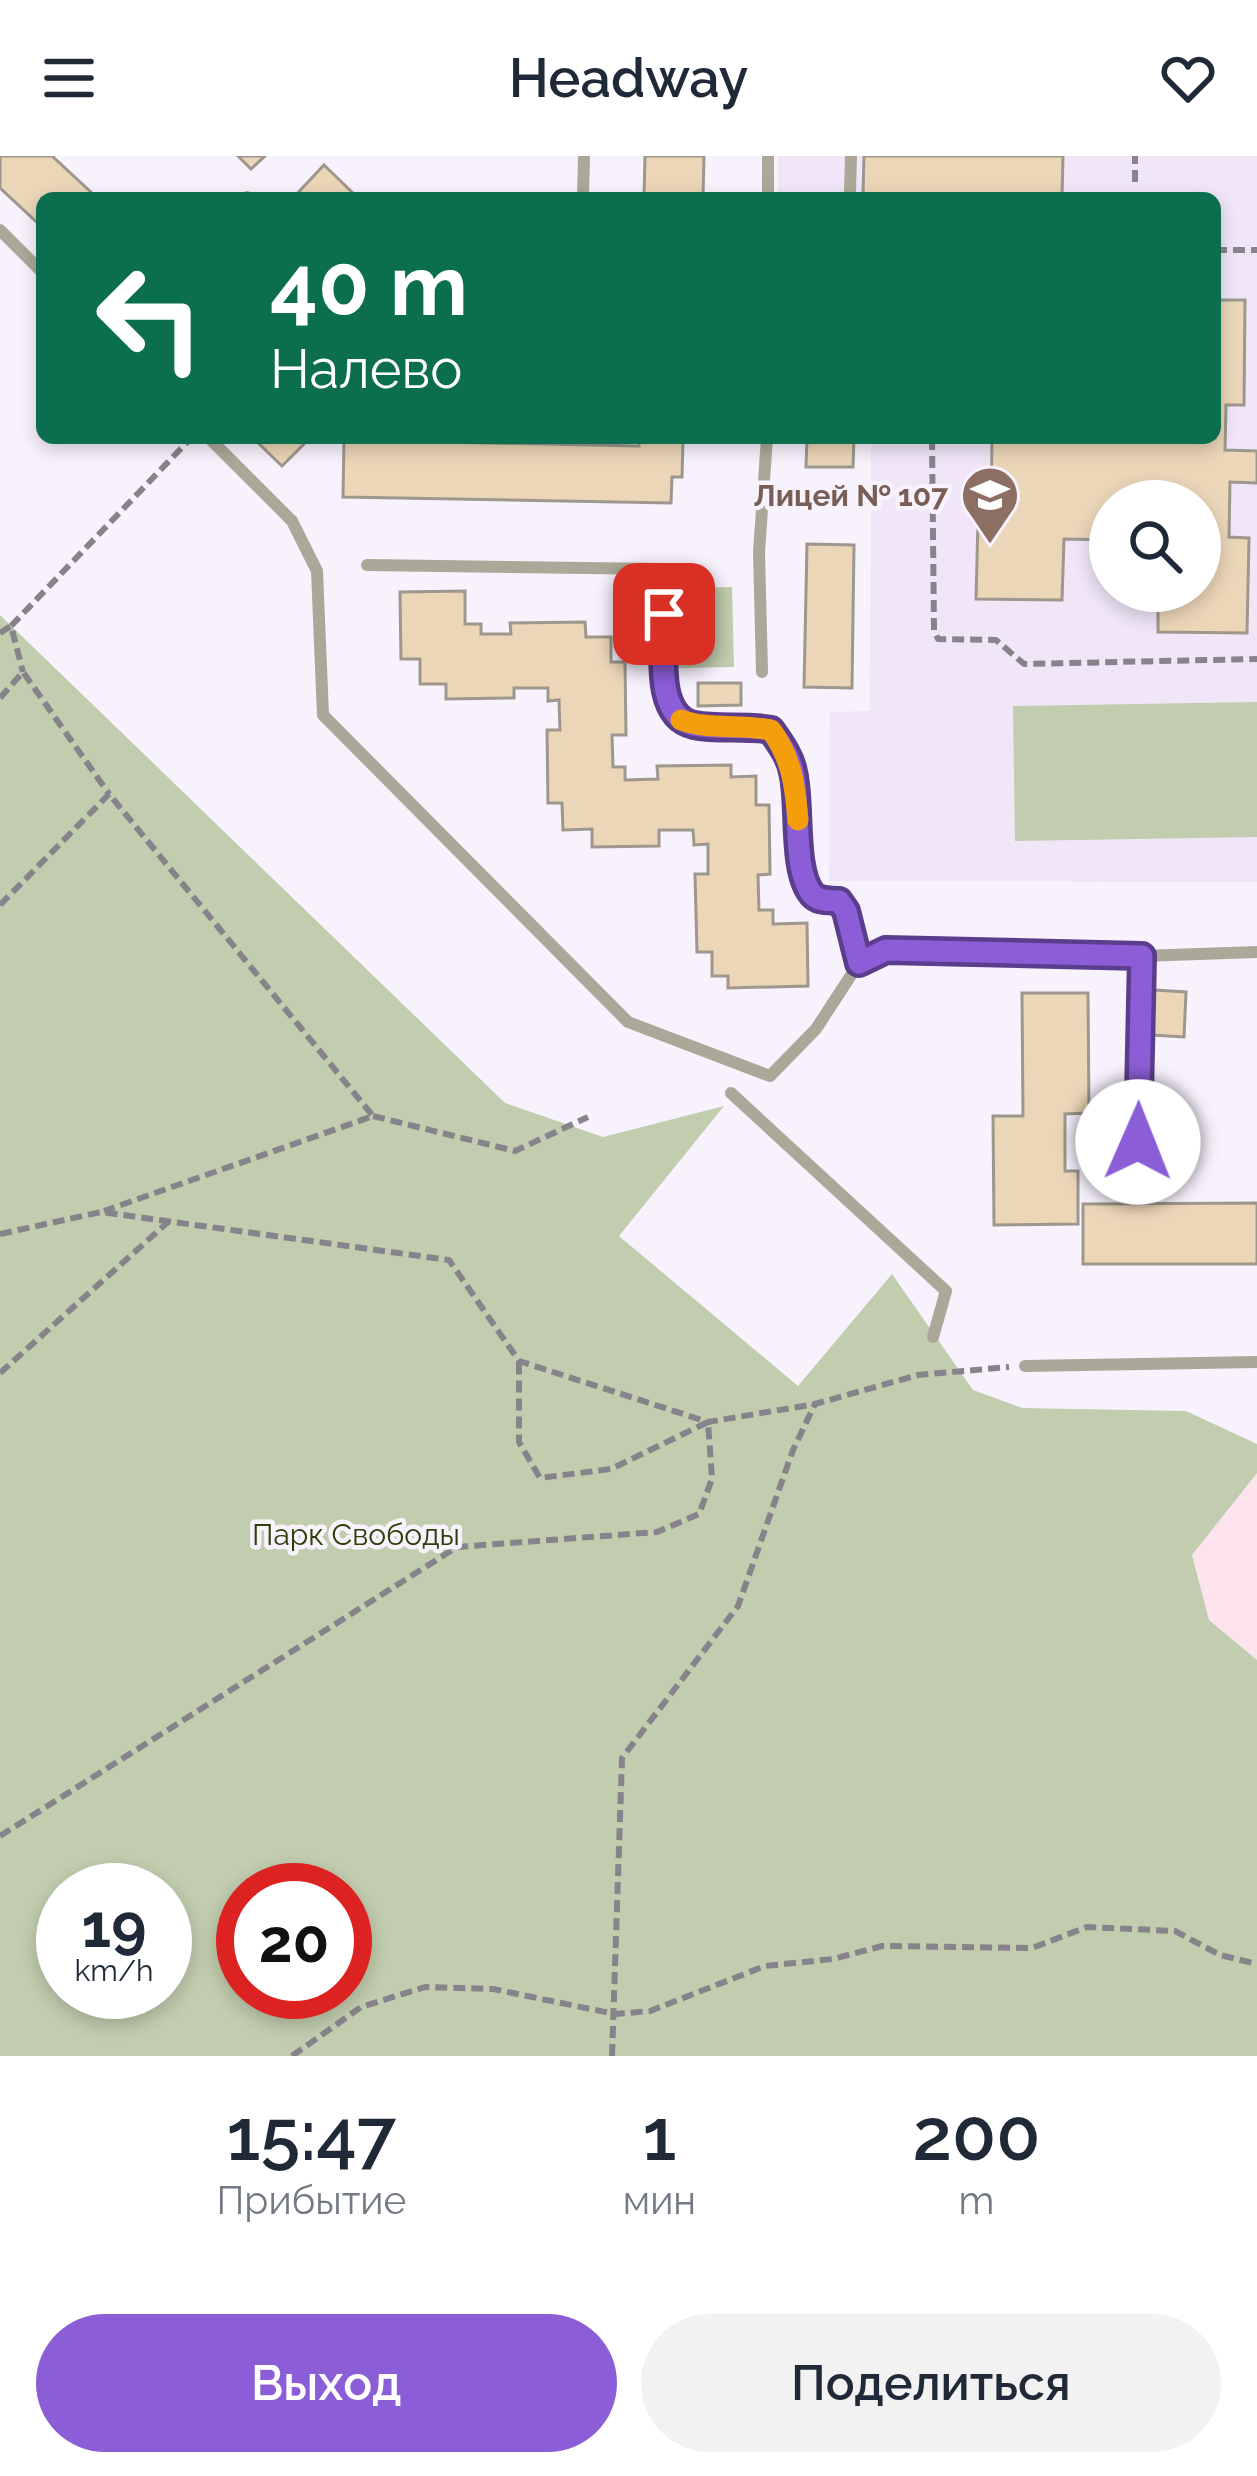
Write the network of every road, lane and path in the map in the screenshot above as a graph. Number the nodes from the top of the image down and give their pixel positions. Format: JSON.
{"nodes":[{"id":1,"x":584,"y":156,"type":"edge"},
{"id":2,"x":768,"y":156,"type":"edge"},
{"id":3,"x":851,"y":156,"type":"edge"},
{"id":4,"x":1135,"y":156,"type":"edge"},
{"id":5,"x":1135,"y":182,"type":"dead end"},
{"id":6,"x":583,"y":192,"type":"edge"},
{"id":7,"x":768,"y":192,"type":"edge"},
{"id":8,"x":850,"y":192,"type":"dead end"},
{"id":9,"x":0,"y":230,"type":"edge"},
{"id":10,"x":1221,"y":250,"type":"edge"},
{"id":11,"x":1257,"y":250,"type":"edge"},
{"id":12,"x":36,"y":266,"type":"edge"},
{"id":13,"x":185,"y":444,"type":"edge"},
{"id":14,"x":215,"y":444,"type":"edge"},
{"id":15,"x":767,"y":444,"type":"edge"},
{"id":16,"x":932,"y":444,"type":"edge"},
{"id":17,"x":367,"y":565,"type":"dead end"},
{"id":18,"x":11,"y":626,"type":"junction"},
{"id":19,"x":0,"y":633,"type":"edge"},
{"id":20,"x":1257,"y":659,"type":"edge"},
{"id":21,"x":23,"y":672,"type":"junction"},
{"id":22,"x":762,"y":672,"type":"dead end"},
{"id":23,"x":0,"y":698,"type":"edge"},
{"id":24,"x":109,"y":794,"type":"junction"},
{"id":25,"x":0,"y":905,"type":"edge"},
{"id":26,"x":1257,"y":952,"type":"edge"},
{"id":27,"x":1142,"y":956,"type":"junction"},
{"id":28,"x":859,"y":963,"type":"junction"},
{"id":29,"x":730,"y":1094,"type":"dead end"},
{"id":30,"x":374,"y":1116,"type":"junction"},
{"id":31,"x":588,"y":1117,"type":"dead end"},
{"id":32,"x":1138,"y":1142,"type":"dead end"},
{"id":33,"x":100,"y":1212,"type":"junction"},
{"id":34,"x":168,"y":1222,"type":"junction"},
{"id":35,"x":0,"y":1234,"type":"edge"},
{"id":36,"x":933,"y":1337,"type":"dead end"},
{"id":37,"x":519,"y":1360,"type":"junction"},
{"id":38,"x":1257,"y":1362,"type":"edge"},
{"id":39,"x":1025,"y":1366,"type":"joint"},
{"id":40,"x":0,"y":1373,"type":"edge"},
{"id":41,"x":815,"y":1404,"type":"junction"},
{"id":42,"x":708,"y":1422,"type":"junction"},
{"id":43,"x":0,"y":1836,"type":"edge"},
{"id":44,"x":1257,"y":1964,"type":"edge"},
{"id":45,"x":615,"y":2014,"type":"junction"},
{"id":46,"x":292,"y":2056,"type":"edge"},
{"id":47,"x":612,"y":2056,"type":"edge"}],
"edges":[{"from":1,"to":6,"type":"lane"},
{"from":2,"to":7,"type":"lane"},
{"from":3,"to":8,"type":"lane"},
{"from":4,"to":5,"type":"path"},
{"from":9,"to":12,"type":"lane"},
{"from":10,"to":11,"type":"path"},
{"from":13,"to":18,"type":"path"},
{"from":14,"to":28,"type":"lane"},
{"from":15,"to":22,"type":"lane"},
{"from":16,"to":20,"type":"path"},
{"from":17,"to":28,"type":"lane"},
{"from":18,"to":19,"type":"path"},
{"from":18,"to":21,"type":"path"},
{"from":21,"to":23,"type":"path"},
{"from":21,"to":24,"type":"path"},
{"from":24,"to":25,"type":"path"},
{"from":24,"to":30,"type":"path"},
{"from":26,"to":27,"type":"lane"},
{"from":27,"to":28,"type":"lane"},
{"from":27,"to":32,"type":"lane"},
{"from":29,"to":36,"type":"lane"},
{"from":30,"to":31,"type":"path"},
{"from":30,"to":33,"type":"path"},
{"from":33,"to":34,"type":"path"},
{"from":33,"to":35,"type":"path"},
{"from":34,"to":37,"type":"path"},
{"from":34,"to":40,"type":"path"},
{"from":37,"to":42,"type":"path"},
{"from":37,"to":42,"type":"path"},
{"from":38,"to":39,"type":"lane"},
{"from":39,"to":41,"type":"path"},
{"from":41,"to":42,"type":"path"},
{"from":41,"to":45,"type":"path"},
{"from":42,"to":43,"type":"path"},
{"from":44,"to":45,"type":"path"},
{"from":45,"to":46,"type":"path"},
{"from":45,"to":47,"type":"path"}]}
